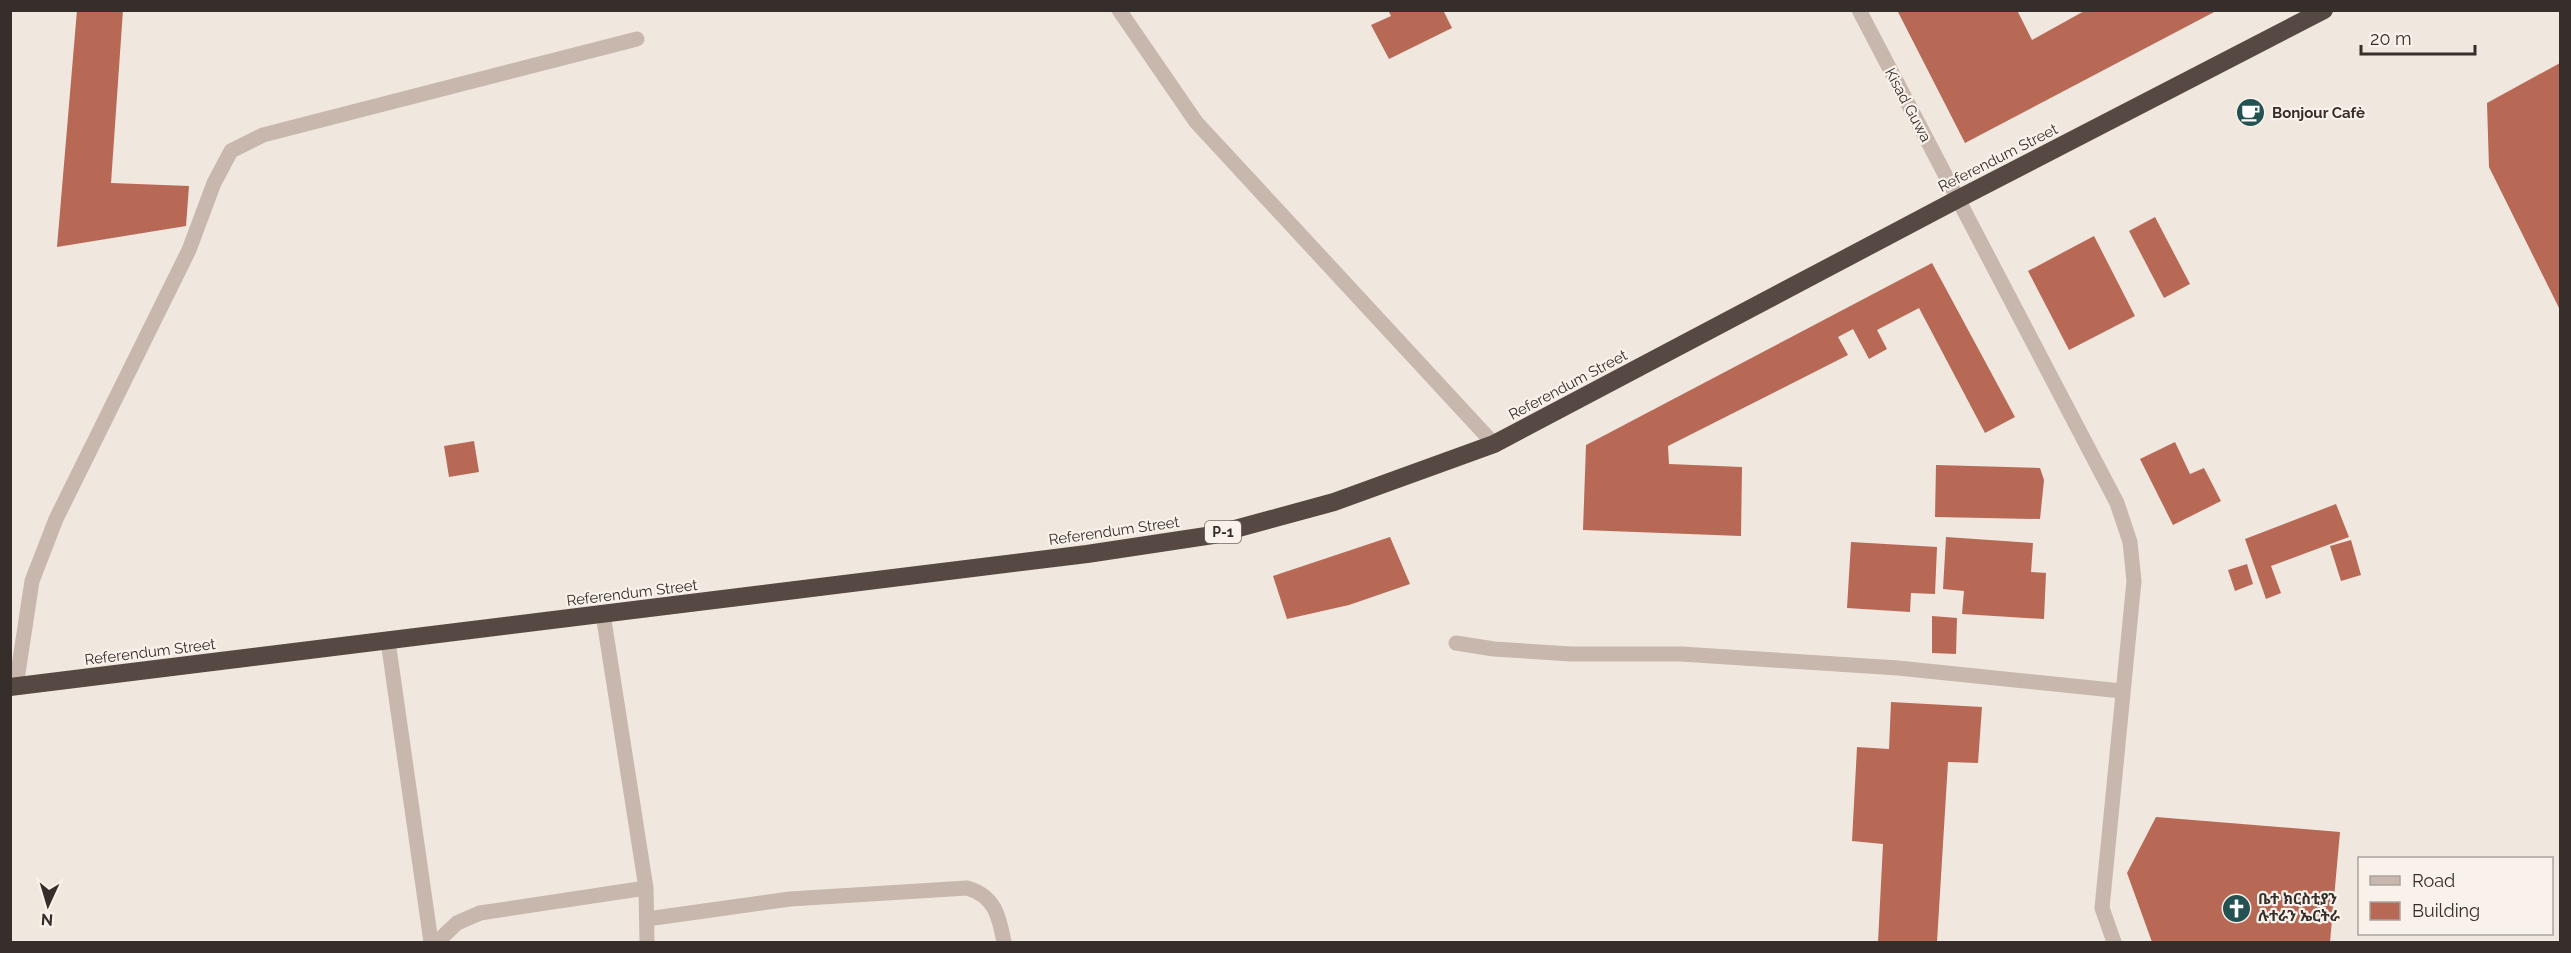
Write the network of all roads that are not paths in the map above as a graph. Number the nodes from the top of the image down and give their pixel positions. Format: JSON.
{"nodes":[{"id":1,"x":1119,"y":10,"type":"edge"},
{"id":2,"x":1859,"y":10,"type":"edge"},
{"id":3,"x":2324,"y":10,"type":"edge"},
{"id":4,"x":637,"y":39,"type":"dead end"},
{"id":5,"x":1958,"y":199,"type":"junction"},
{"id":6,"x":1494,"y":444,"type":"junction"},
{"id":7,"x":603,"y":614,"type":"junction"},
{"id":8,"x":388,"y":641,"type":"junction"},
{"id":9,"x":1456,"y":643,"type":"dead end"},
{"id":10,"x":13,"y":686,"type":"edge"},
{"id":11,"x":2122,"y":691,"type":"junction"},
{"id":12,"x":646,"y":888,"type":"junction"},
{"id":13,"x":647,"y":919,"type":"junction"},
{"id":14,"x":431,"y":942,"type":"edge"},
{"id":15,"x":438,"y":942,"type":"edge"},
{"id":16,"x":647,"y":942,"type":"edge"},
{"id":17,"x":1004,"y":942,"type":"edge"},
{"id":18,"x":2114,"y":942,"type":"edge"}],
"edges":[{"from":1,"to":6,"type":"street"},
{"from":2,"to":5,"type":"street","name":"Kisad Guwa"},
{"from":3,"to":5,"type":"highway","name":"Referendum Street","number":"P-1"},
{"from":4,"to":10,"type":"street"},
{"from":5,"to":6,"type":"highway","name":"Referendum Street","number":"P-1"},
{"from":5,"to":11,"type":"street","name":"Kisad Guwa"},
{"from":6,"to":7,"type":"highway","name":"Referendum Street","number":"P-1"},
{"from":7,"to":8,"type":"highway","name":"Referendum Street","number":"P-1"},
{"from":7,"to":12,"type":"street"},
{"from":8,"to":10,"type":"highway","name":"Referendum Street","number":"P-1"},
{"from":8,"to":14,"type":"street"},
{"from":9,"to":11,"type":"street"},
{"from":11,"to":18,"type":"street","name":"Kisad Guwa"},
{"from":12,"to":13,"type":"street"},
{"from":12,"to":15,"type":"street"},
{"from":13,"to":16,"type":"street"},
{"from":13,"to":17,"type":"street"}]}
